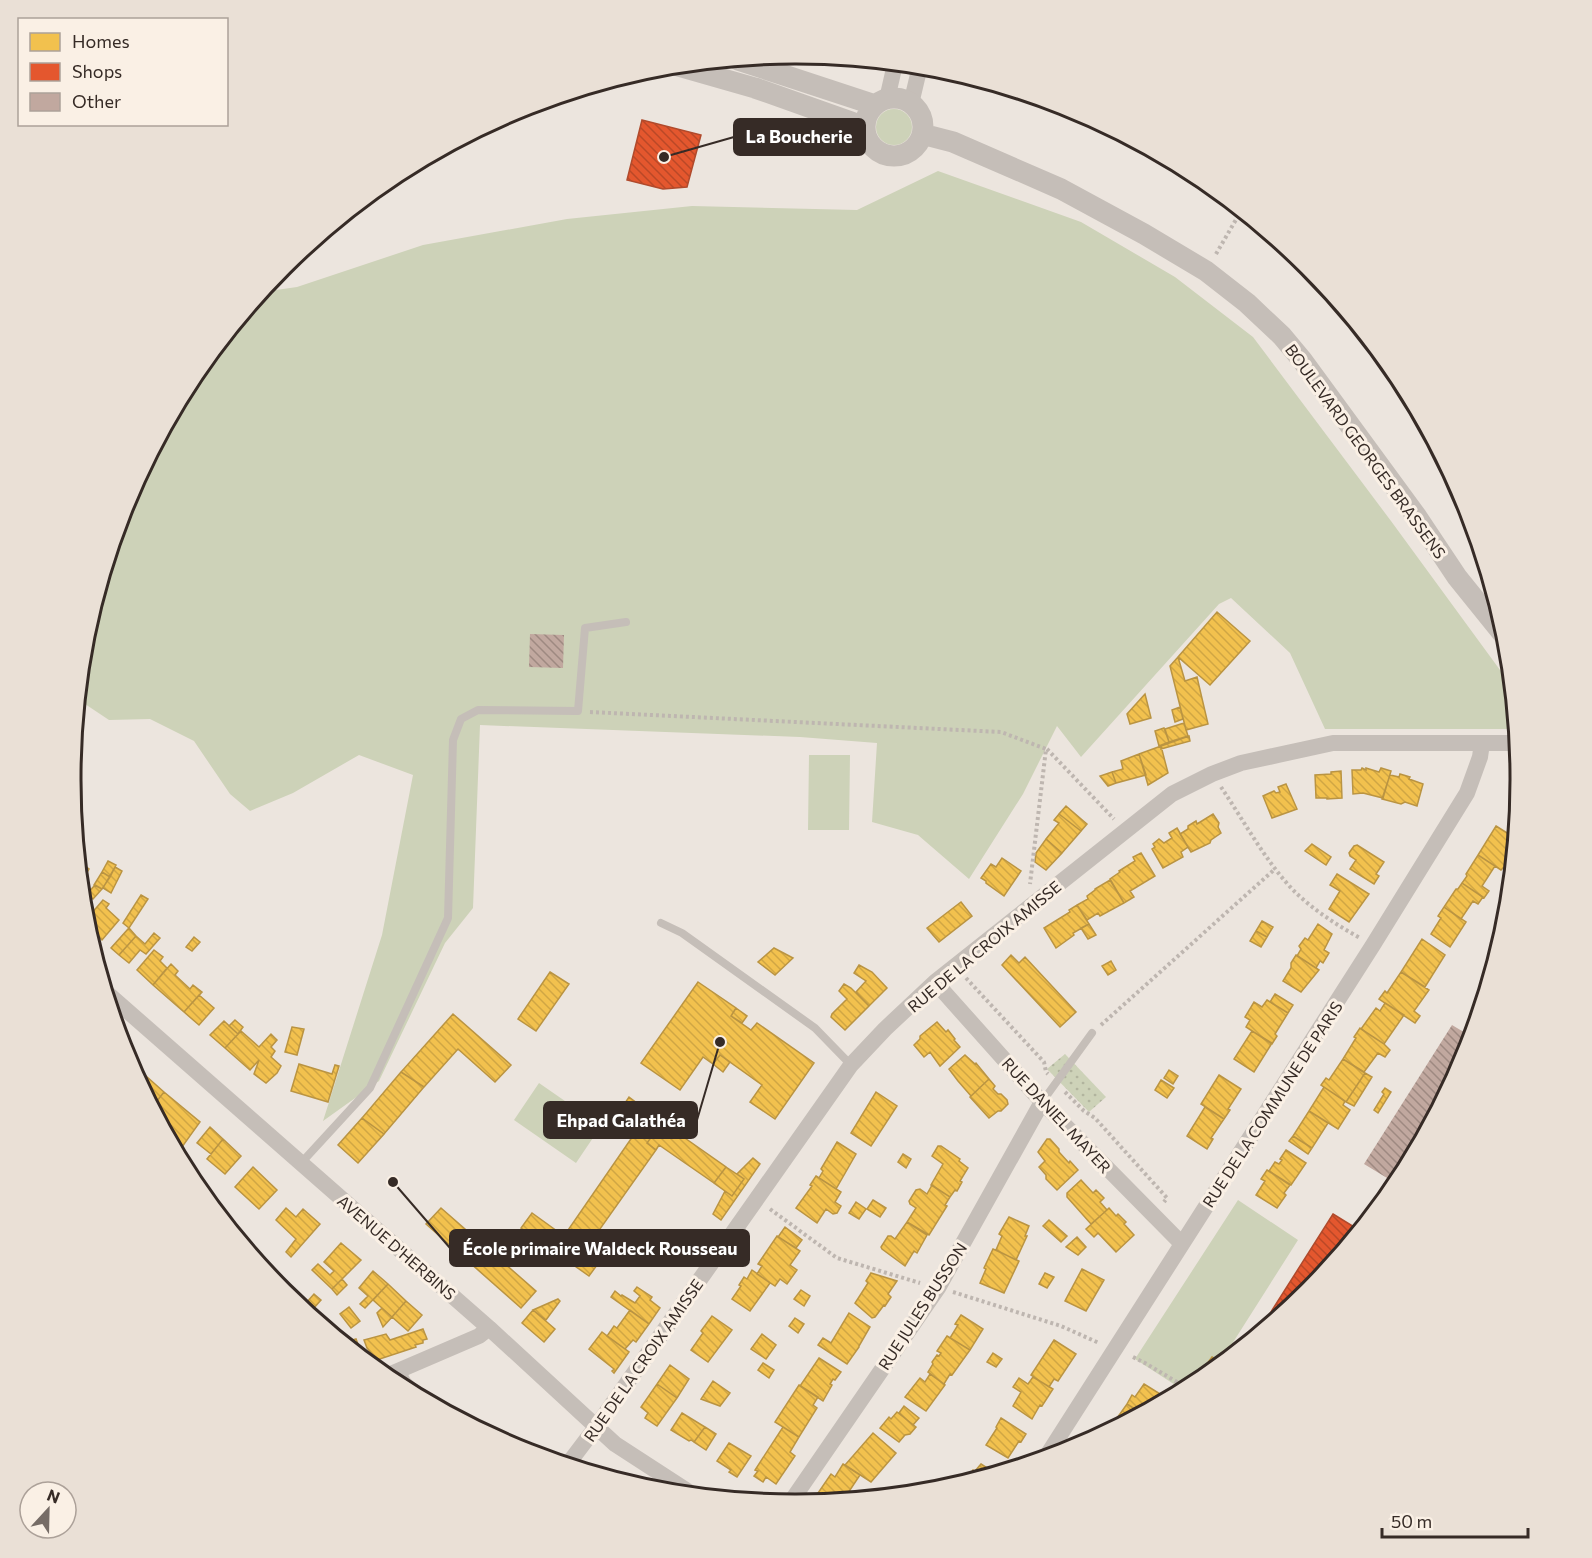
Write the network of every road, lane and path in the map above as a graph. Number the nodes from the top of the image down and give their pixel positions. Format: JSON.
{"nodes":[{"id":1,"x":757,"y":66,"type":"edge"},
{"id":2,"x":892,"y":71,"type":"edge"},
{"id":3,"x":698,"y":72,"type":"edge"},
{"id":4,"x":918,"y":75,"type":"edge"},
{"id":5,"x":881,"y":102,"type":"junction"},
{"id":6,"x":911,"y":104,"type":"junction"},
{"id":7,"x":865,"y":127,"type":"junction"},
{"id":8,"x":922,"y":134,"type":"junction"},
{"id":9,"x":1237,"y":217,"type":"edge"},
{"id":10,"x":1206,"y":271,"type":"junction"},
{"id":11,"x":1492,"y":621,"type":"edge"},
{"id":12,"x":626,"y":622,"type":"dead end"},
{"id":13,"x":578,"y":711,"type":"junction"},
{"id":14,"x":1482,"y":743,"type":"junction"},
{"id":15,"x":1509,"y":743,"type":"edge"},
{"id":16,"x":1046,"y":749,"type":"junction"},
{"id":17,"x":1212,"y":774,"type":"junction"},
{"id":18,"x":1125,"y":831,"type":"junction"},
{"id":19,"x":1275,"y":869,"type":"junction"},
{"id":20,"x":1027,"y":908,"type":"junction"},
{"id":21,"x":661,"y":923,"type":"dead end"},
{"id":22,"x":1373,"y":945,"type":"junction"},
{"id":23,"x":935,"y":982,"type":"junction"},
{"id":24,"x":117,"y":1002,"type":"edge"},
{"id":25,"x":1092,"y":1033,"type":"joint"},
{"id":26,"x":851,"y":1065,"type":"junction"},
{"id":27,"x":1042,"y":1102,"type":"junction"},
{"id":28,"x":302,"y":1162,"type":"junction"},
{"id":29,"x":1182,"y":1244,"type":"junction"},
{"id":30,"x":489,"y":1328,"type":"junction"},
{"id":31,"x":1133,"y":1358,"type":"dead end"},
{"id":32,"x":397,"y":1371,"type":"edge"},
{"id":33,"x":1178,"y":1383,"type":"edge"},
{"id":34,"x":596,"y":1427,"type":"junction"},
{"id":35,"x":1054,"y":1445,"type":"edge"},
{"id":36,"x":573,"y":1458,"type":"edge"},
{"id":37,"x":675,"y":1483,"type":"edge"},
{"id":38,"x":796,"y":1494,"type":"edge"}],
"edges":[{"from":1,"to":5,"type":"street"},
{"from":2,"to":5,"type":"street"},
{"from":3,"to":7,"type":"street"},
{"from":4,"to":6,"type":"street"},
{"from":5,"to":6,"type":"street"},
{"from":5,"to":7,"type":"street"},
{"from":6,"to":8,"type":"street"},
{"from":7,"to":8,"type":"street"},
{"from":8,"to":10,"type":"street","name":"BOULEVARD GEORGES BRASSENS"},
{"from":9,"to":10,"type":"path"},
{"from":10,"to":11,"type":"street","name":"BOULEVARD GEORGES BRASSENS"},
{"from":12,"to":13,"type":"lane"},
{"from":13,"to":16,"type":"path"},
{"from":13,"to":28,"type":"lane"},
{"from":14,"to":15,"type":"street","name":"RUE DE LA CROIX AMISSE"},
{"from":14,"to":17,"type":"street","name":"RUE DE LA CROIX AMISSE"},
{"from":14,"to":22,"type":"street","name":"RUE DE LA COMMUNE DE PARIS"},
{"from":16,"to":18,"type":"path"},
{"from":16,"to":20,"type":"path"},
{"from":17,"to":18,"type":"street","name":"RUE DE LA CROIX AMISSE"},
{"from":17,"to":19,"type":"path"},
{"from":18,"to":20,"type":"street","name":"RUE DE LA CROIX AMISSE"},
{"from":19,"to":22,"type":"path"},
{"from":19,"to":25,"type":"path"},
{"from":20,"to":23,"type":"street","name":"RUE DE LA CROIX AMISSE"},
{"from":21,"to":26,"type":"lane"},
{"from":22,"to":29,"type":"street","name":"RUE DE LA COMMUNE DE PARIS"},
{"from":23,"to":26,"type":"street","name":"RUE DE LA CROIX AMISSE"},
{"from":23,"to":27,"type":"street","name":"RUE DANIEL MAYER"},
{"from":24,"to":28,"type":"street","name":"AVENUE D'HERBINS"},
{"from":25,"to":27,"type":"lane"},
{"from":26,"to":34,"type":"street","name":"RUE DE LA CROIX AMISSE"},
{"from":27,"to":29,"type":"street","name":"RUE DANIEL MAYER"},
{"from":27,"to":38,"type":"street","name":"RUE JULES BUSSON"},
{"from":28,"to":30,"type":"street","name":"AVENUE D'HERBINS"},
{"from":29,"to":35,"type":"street","name":"RUE DE LA COMMUNE DE PARIS"},
{"from":30,"to":32,"type":"street"},
{"from":30,"to":34,"type":"street","name":"AVENUE D'HERBINS"},
{"from":31,"to":33,"type":"path"},
{"from":34,"to":36,"type":"street","name":"RUE DE LA CROIX AMISSE"},
{"from":34,"to":37,"type":"street","name":"AVENUE D'HERBINS"}]}
